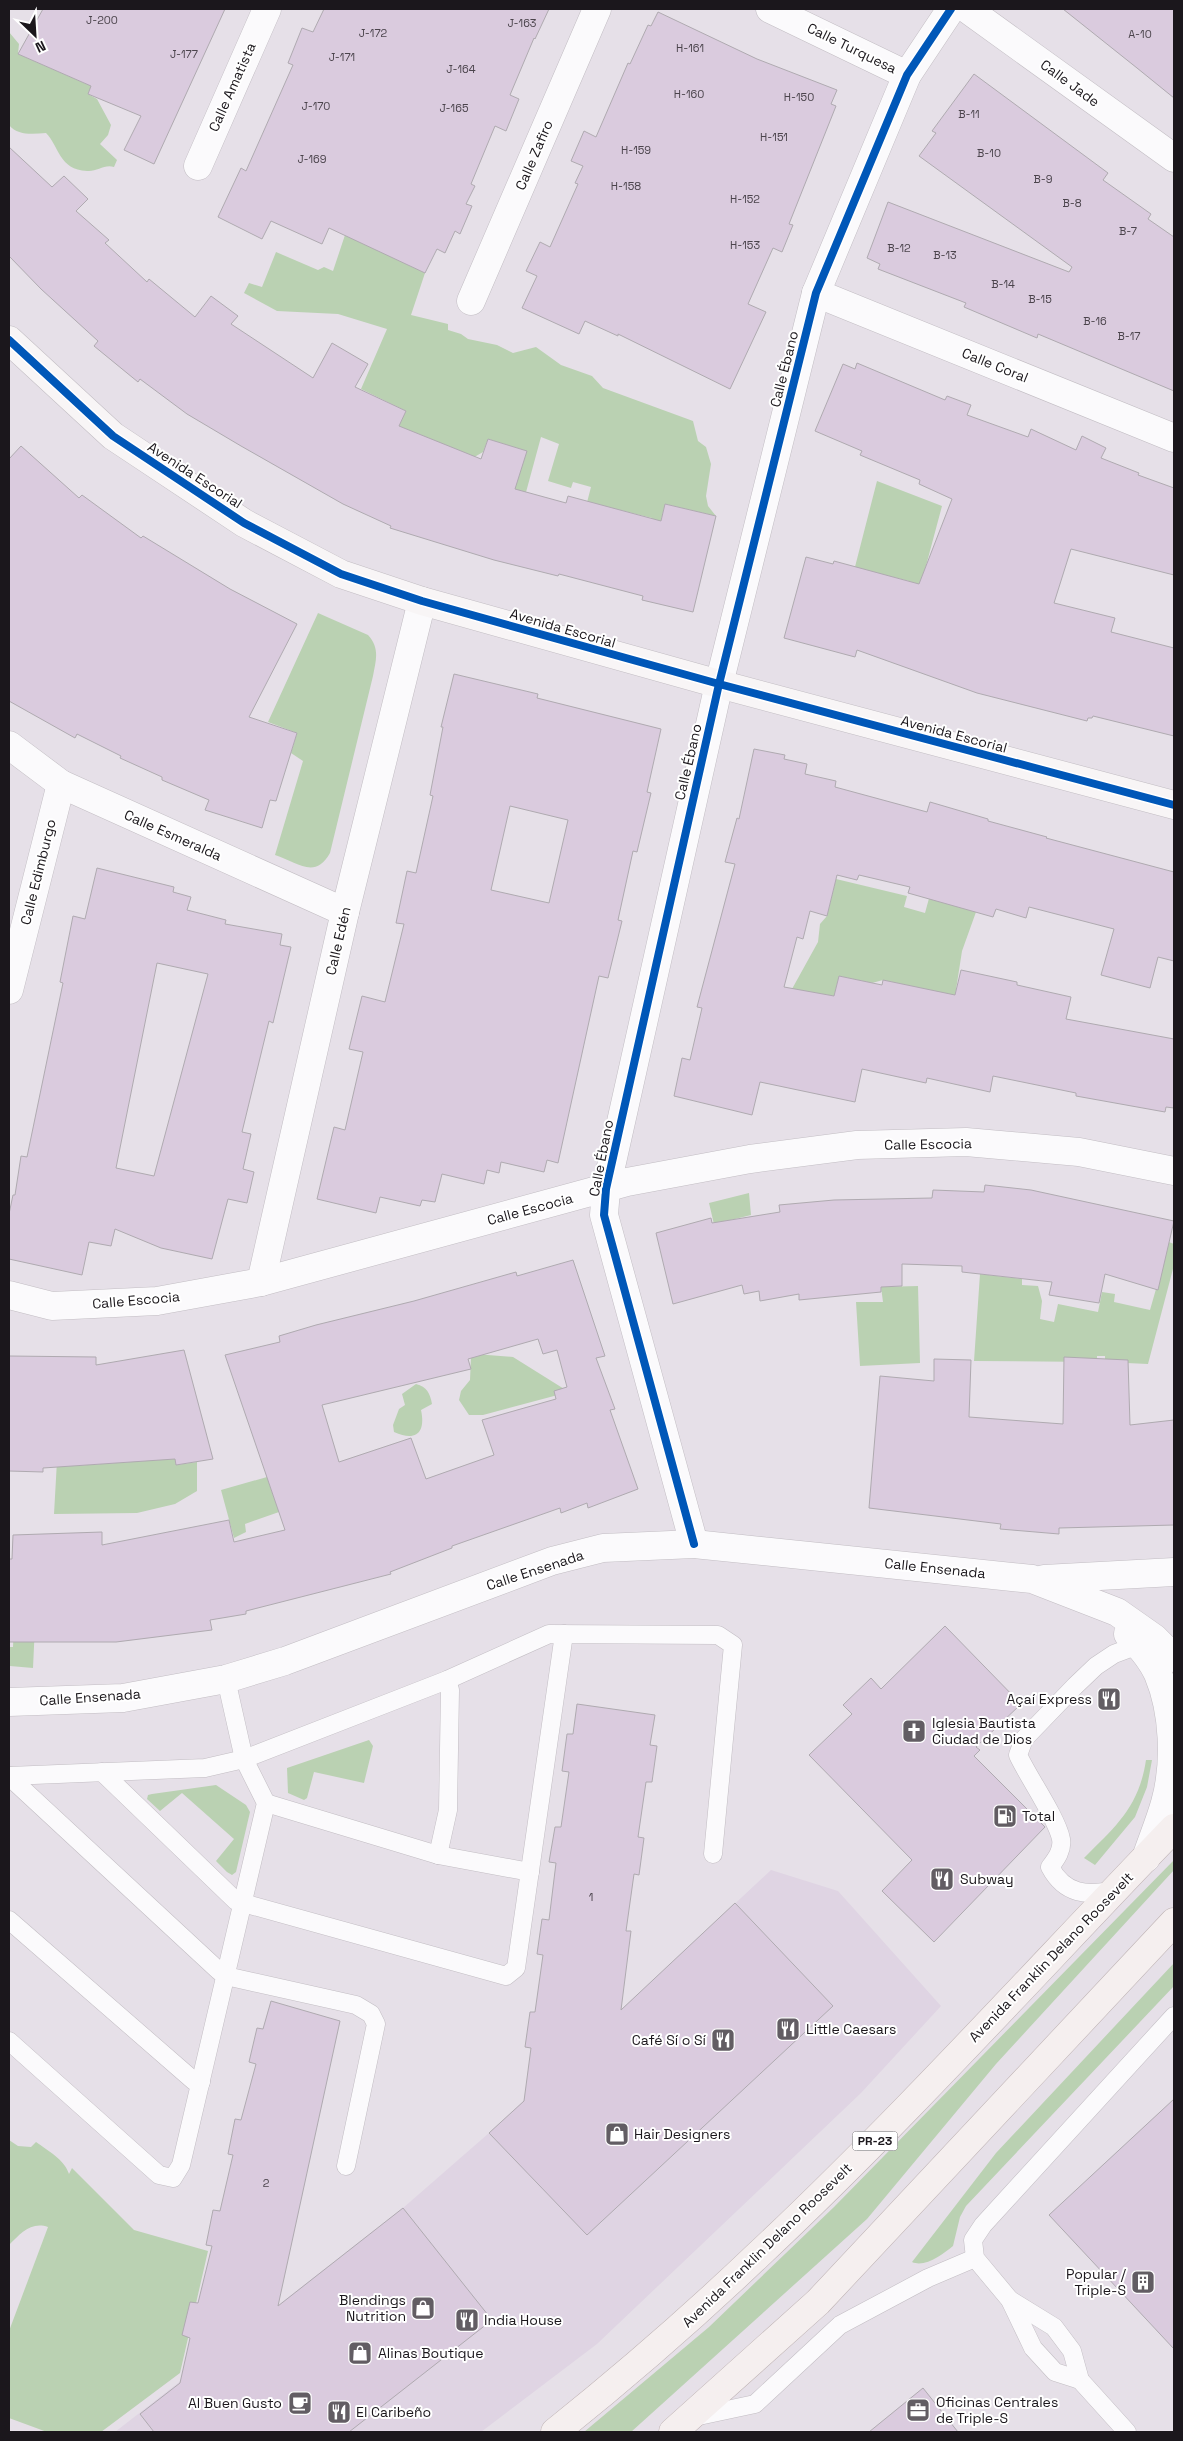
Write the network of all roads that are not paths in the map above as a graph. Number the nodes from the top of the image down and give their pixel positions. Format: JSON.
{"nodes":[{"id":1,"x":267,"y":9,"type":"edge"},
{"id":2,"x":597,"y":9,"type":"edge"},
{"id":3,"x":770,"y":9,"type":"edge"},
{"id":4,"x":951,"y":9,"type":"edge"},
{"id":5,"x":967,"y":9,"type":"edge"},
{"id":6,"x":907,"y":75,"type":"junction"},
{"id":7,"x":1174,"y":158,"type":"edge"},
{"id":8,"x":198,"y":166,"type":"dead end"},
{"id":9,"x":816,"y":293,"type":"junction"},
{"id":10,"x":471,"y":301,"type":"dead end"},
{"id":11,"x":9,"y":340,"type":"edge"},
{"id":12,"x":1174,"y":438,"type":"edge"},
{"id":13,"x":422,"y":601,"type":"junction"},
{"id":14,"x":719,"y":684,"type":"junction"},
{"id":15,"x":9,"y":745,"type":"edge"},
{"id":16,"x":61,"y":784,"type":"junction"},
{"id":17,"x":1174,"y":805,"type":"edge"},
{"id":18,"x":345,"y":912,"type":"junction"},
{"id":19,"x":9,"y":990,"type":"edge"},
{"id":20,"x":1174,"y":1171,"type":"edge"},
{"id":21,"x":606,"y":1189,"type":"junction"},
{"id":22,"x":261,"y":1282,"type":"junction"},
{"id":23,"x":9,"y":1295,"type":"edge"},
{"id":24,"x":694,"y":1544,"type":"junction"},
{"id":25,"x":1161,"y":1573,"type":"edge"},
{"id":26,"x":1032,"y":1579,"type":"junction"},
{"id":27,"x":1174,"y":1594,"type":"edge"},
{"id":28,"x":564,"y":1634,"type":"junction"},
{"id":29,"x":1146,"y":1642,"type":"junction"},
{"id":30,"x":1174,"y":1658,"type":"edge"},
{"id":31,"x":226,"y":1679,"type":"junction"},
{"id":32,"x":447,"y":1680,"type":"junction"},
{"id":33,"x":9,"y":1702,"type":"edge"},
{"id":34,"x":244,"y":1759,"type":"junction"},
{"id":35,"x":102,"y":1772,"type":"junction"},
{"id":36,"x":10,"y":1776,"type":"edge"},
{"id":37,"x":266,"y":1804,"type":"junction"},
{"id":38,"x":1174,"y":1828,"type":"edge"},
{"id":39,"x":714,"y":1854,"type":"dead end"},
{"id":40,"x":438,"y":1855,"type":"junction"},
{"id":41,"x":1146,"y":1858,"type":"junction"},
{"id":42,"x":530,"y":1872,"type":"junction"},
{"id":43,"x":1116,"y":1890,"type":"junction"},
{"id":44,"x":242,"y":1903,"type":"junction"},
{"id":45,"x":9,"y":1920,"type":"edge"},
{"id":46,"x":1174,"y":1922,"type":"edge"},
{"id":47,"x":226,"y":1976,"type":"junction"},
{"id":48,"x":1174,"y":2016,"type":"edge"},
{"id":49,"x":9,"y":2041,"type":"edge"},
{"id":50,"x":201,"y":2082,"type":"junction"},
{"id":51,"x":346,"y":2166,"type":"dead end"},
{"id":52,"x":975,"y":2258,"type":"junction"},
{"id":53,"x":1010,"y":2300,"type":"junction"},
{"id":54,"x":1080,"y":2380,"type":"junction"},
{"id":55,"x":682,"y":2425,"type":"edge"},
{"id":56,"x":555,"y":2432,"type":"edge"},
{"id":57,"x":1127,"y":2432,"type":"edge"}],
"edges":[{"from":1,"to":8,"type":"street","name":"Calle Amatista"},
{"from":2,"to":10,"type":"street","name":"Calle Zafiro"},
{"from":3,"to":6,"type":"street","name":"Calle Turquesa"},
{"from":4,"to":6,"type":"street","name":"Calle Ébano"},
{"from":5,"to":7,"type":"street","name":"Calle Jade"},
{"from":6,"to":9,"type":"street","name":"Calle Ébano"},
{"from":9,"to":12,"type":"street","name":"Calle Coral"},
{"from":9,"to":14,"type":"street","name":"Calle Ébano"},
{"from":11,"to":13,"type":"street","name":"Avenida Escorial"},
{"from":13,"to":14,"type":"street","name":"Avenida Escorial"},
{"from":13,"to":18,"type":"street","name":"Calle Edén"},
{"from":14,"to":17,"type":"street","name":"Avenida Escorial"},
{"from":14,"to":21,"type":"street","name":"Calle Ébano"},
{"from":15,"to":16,"type":"street","name":"Calle Esmeralda"},
{"from":16,"to":18,"type":"street","name":"Calle Esmeralda"},
{"from":16,"to":19,"type":"street","name":"Calle Edimburgo"},
{"from":18,"to":22,"type":"street","name":"Calle Edén"},
{"from":20,"to":21,"type":"street","name":"Calle Escocia"},
{"from":21,"to":22,"type":"street","name":"Calle Escocia"},
{"from":21,"to":24,"type":"street","name":"Calle Ébano"},
{"from":22,"to":23,"type":"street","name":"Calle Escocia"},
{"from":24,"to":26,"type":"street","name":"Calle Ensenada"},
{"from":24,"to":31,"type":"street","name":"Calle Ensenada"},
{"from":25,"to":26,"type":"street"},
{"from":25,"to":27,"type":"street"},
{"from":26,"to":29,"type":"street"},
{"from":28,"to":32,"type":"lane"},
{"from":28,"to":39,"type":"lane"},
{"from":28,"to":42,"type":"lane"},
{"from":29,"to":30,"type":"street"},
{"from":29,"to":41,"type":"street"},
{"from":29,"to":43,"type":"lane"},
{"from":31,"to":33,"type":"street","name":"Calle Ensenada"},
{"from":31,"to":34,"type":"lane"},
{"from":32,"to":34,"type":"lane"},
{"from":32,"to":40,"type":"lane"},
{"from":34,"to":35,"type":"lane"},
{"from":34,"to":37,"type":"lane"},
{"from":35,"to":36,"type":"lane"},
{"from":35,"to":44,"type":"lane"},
{"from":36,"to":47,"type":"lane"},
{"from":37,"to":40,"type":"lane"},
{"from":37,"to":44,"type":"lane"},
{"from":38,"to":41,"type":"main road","name":"Avenida Franklin Delano Roosevelt","number":"PR-23"},
{"from":40,"to":42,"type":"lane"},
{"from":41,"to":43,"type":"main road","name":"Avenida Franklin Delano Roosevelt","number":"PR-23"},
{"from":42,"to":44,"type":"lane"},
{"from":43,"to":56,"type":"main road","name":"Avenida Franklin Delano Roosevelt","number":"PR-23"},
{"from":44,"to":47,"type":"lane"},
{"from":45,"to":50,"type":"lane"},
{"from":46,"to":55,"type":"main road"},
{"from":47,"to":50,"type":"lane"},
{"from":47,"to":51,"type":"lane"},
{"from":48,"to":52,"type":"lane"},
{"from":49,"to":50,"type":"lane"},
{"from":52,"to":53,"type":"lane"},
{"from":52,"to":55,"type":"lane"},
{"from":53,"to":54,"type":"lane"},
{"from":53,"to":54,"type":"lane"},
{"from":54,"to":57,"type":"lane"}]}
